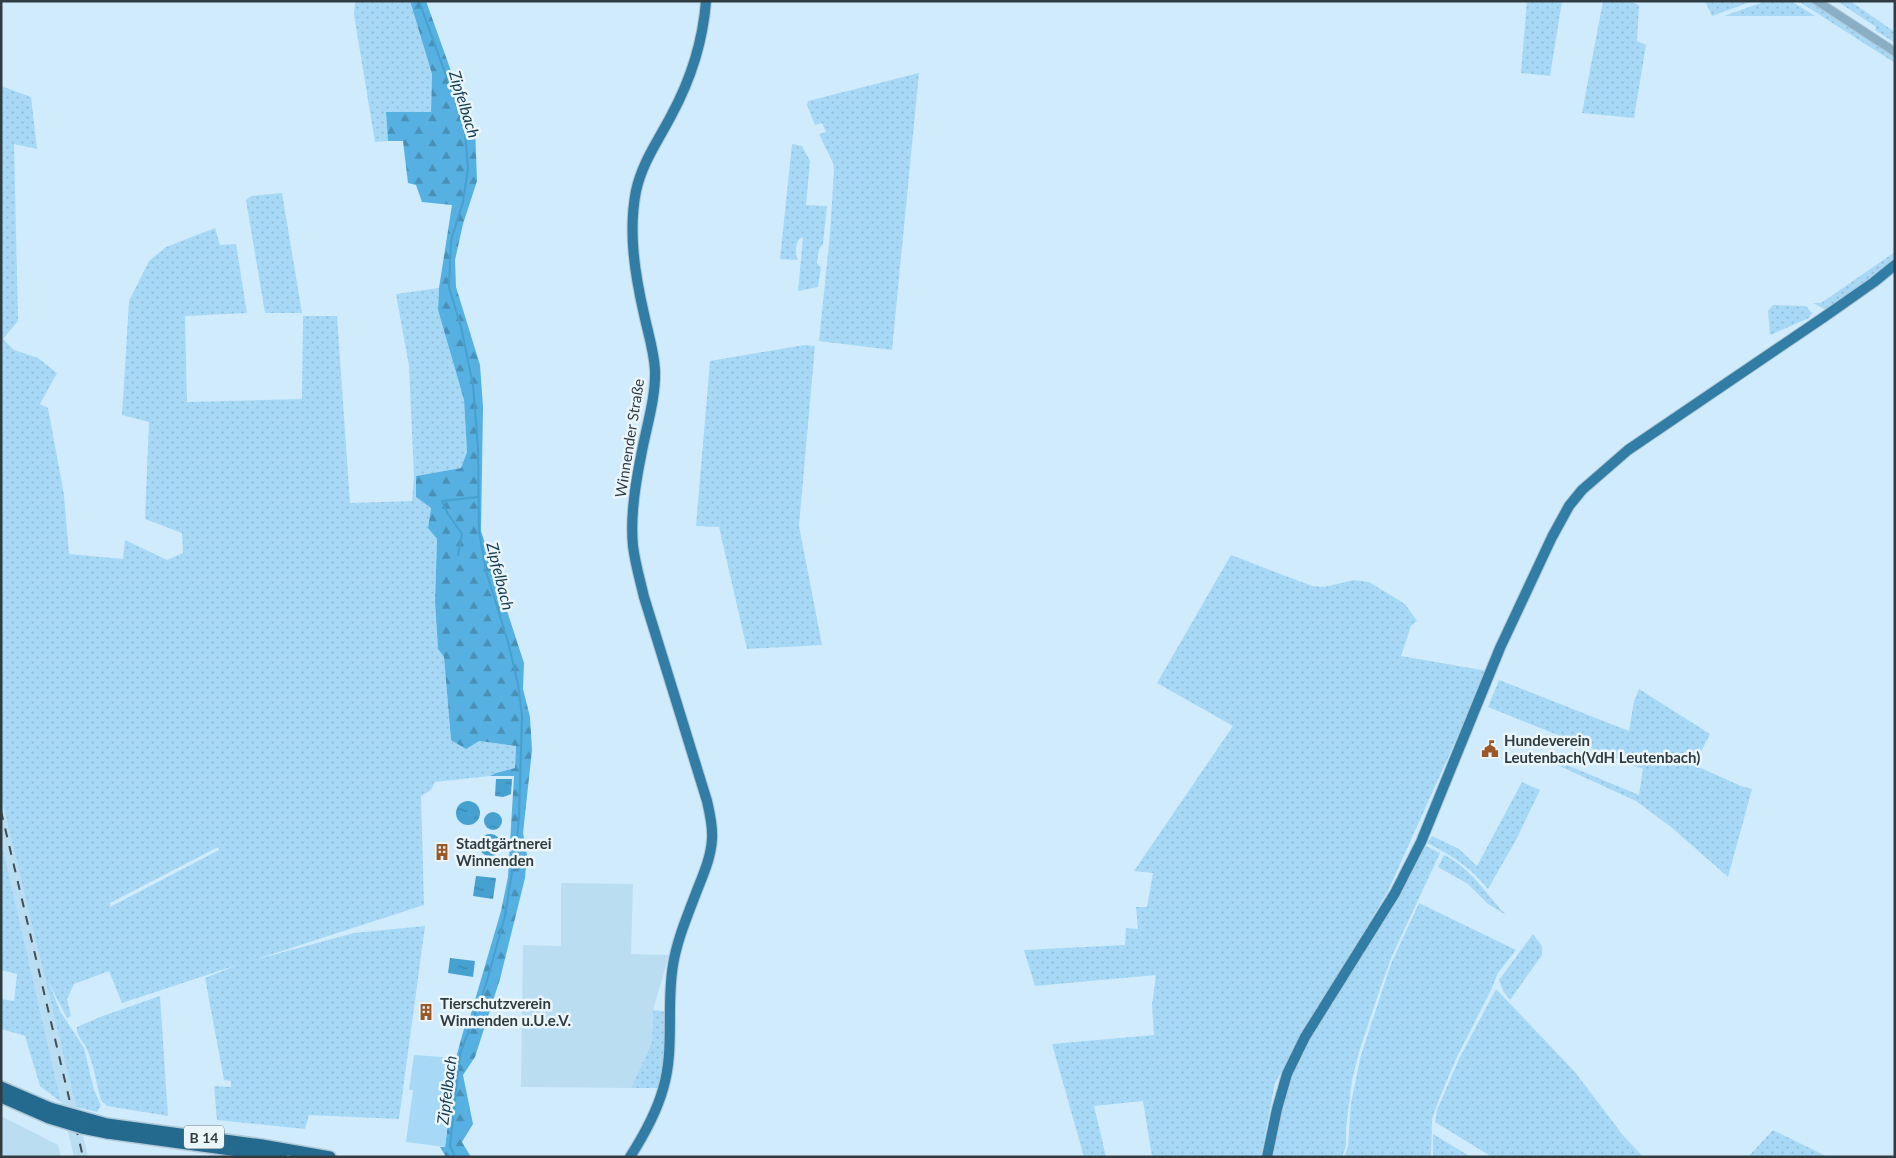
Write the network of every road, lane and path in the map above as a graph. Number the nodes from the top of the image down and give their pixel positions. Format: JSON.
{"nodes":[{"id":1,"x":706,"y":1,"type":"edge"},
{"id":2,"x":1817,"y":1,"type":"edge"},
{"id":3,"x":1895,"y":52,"type":"edge"},
{"id":4,"x":1895,"y":265,"type":"edge"},
{"id":5,"x":1,"y":1087,"type":"edge"},
{"id":6,"x":1,"y":1097,"type":"edge"},
{"id":7,"x":49,"y":1113,"type":"junction"},
{"id":8,"x":107,"y":1129,"type":"junction"},
{"id":9,"x":282,"y":1157,"type":"edge"},
{"id":10,"x":330,"y":1157,"type":"edge"},
{"id":11,"x":630,"y":1157,"type":"edge"},
{"id":12,"x":1267,"y":1157,"type":"edge"}],
"edges":[{"from":1,"to":11,"type":"main road","name":"Winnender Straße"},
{"from":2,"to":3,"type":"street"},
{"from":4,"to":12,"type":"main road"},
{"from":5,"to":7,"type":"highway","number":"B 14"},
{"from":6,"to":7,"type":"highway","number":"B 14"},
{"from":7,"to":8,"type":"highway","number":"B 14","bridge":true},
{"from":8,"to":9,"type":"highway","number":"B 14"},
{"from":8,"to":10,"type":"highway","number":"B 14"}]}
